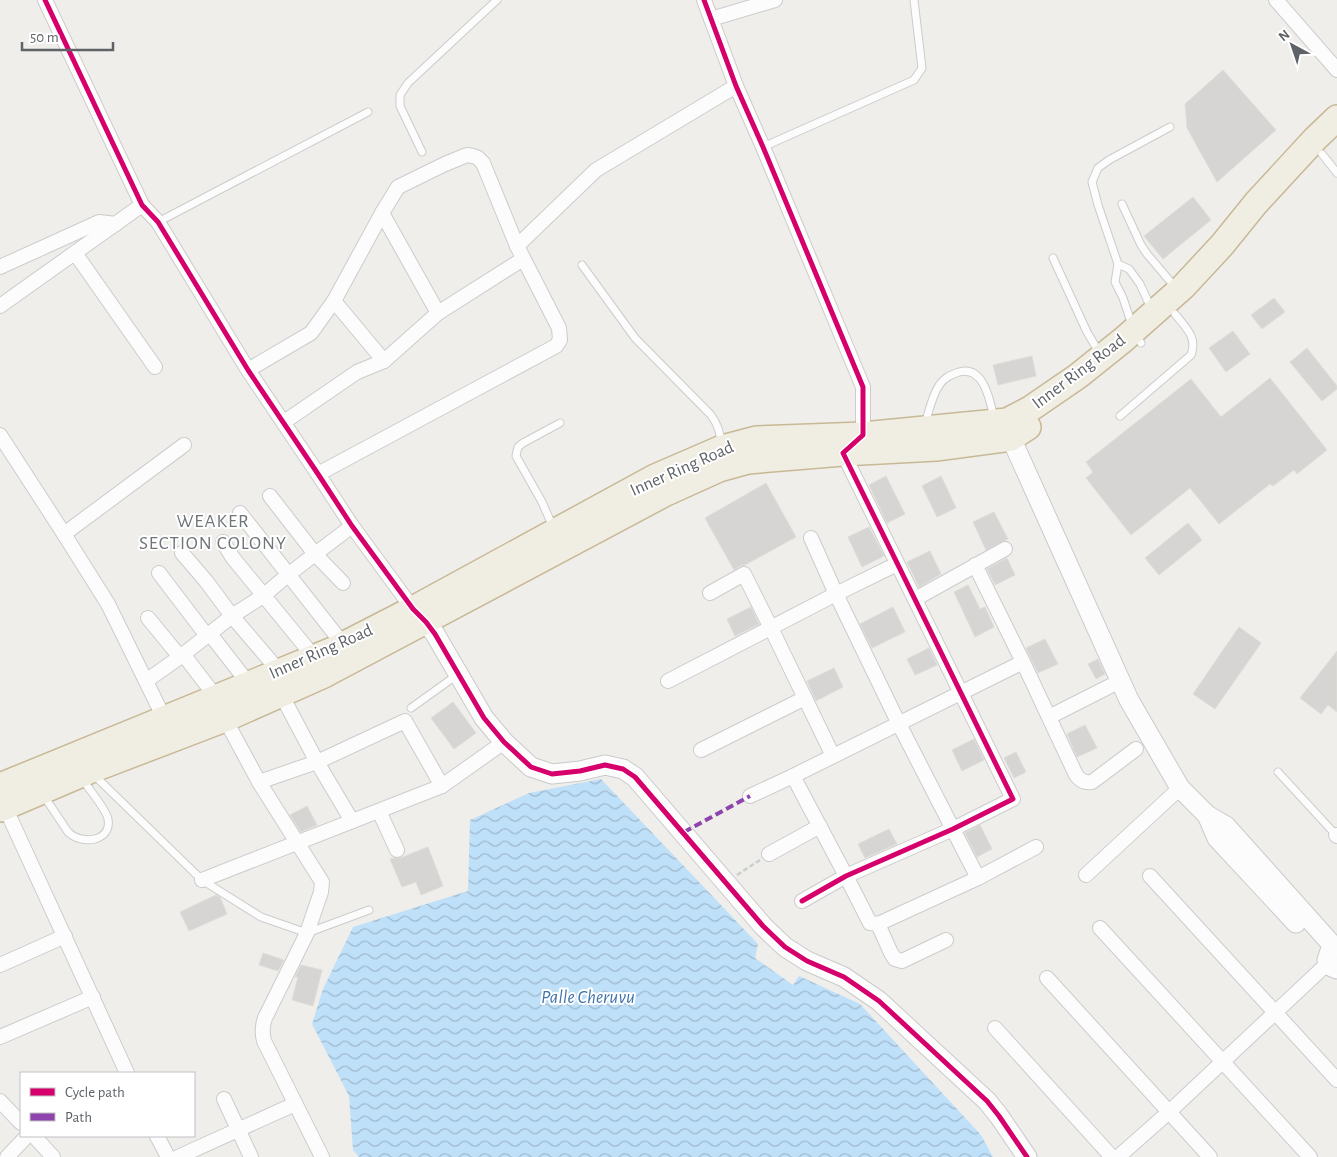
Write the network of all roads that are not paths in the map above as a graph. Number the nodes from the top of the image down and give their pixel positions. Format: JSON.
{"nodes":[{"id":1,"x":45,"y":0,"type":"edge"},
{"id":2,"x":497,"y":0,"type":"edge"},
{"id":3,"x":704,"y":0,"type":"edge"},
{"id":4,"x":775,"y":0,"type":"edge"},
{"id":5,"x":914,"y":0,"type":"edge"},
{"id":6,"x":1276,"y":0,"type":"edge"},
{"id":7,"x":710,"y":19,"type":"junction"},
{"id":8,"x":1337,"y":70,"type":"edge"},
{"id":9,"x":736,"y":86,"type":"junction"},
{"id":10,"x":368,"y":112,"type":"dead end"},
{"id":11,"x":1337,"y":118,"type":"edge"},
{"id":12,"x":1170,"y":127,"type":"dead end"},
{"id":13,"x":763,"y":147,"type":"junction"},
{"id":14,"x":422,"y":152,"type":"dead end"},
{"id":15,"x":1332,"y":156,"type":"edge"},
{"id":16,"x":1122,"y":204,"type":"dead end"},
{"id":17,"x":142,"y":205,"type":"junction"},
{"id":18,"x":382,"y":213,"type":"junction"},
{"id":19,"x":158,"y":222,"type":"junction"},
{"id":20,"x":116,"y":224,"type":"junction"},
{"id":21,"x":517,"y":246,"type":"junction"},
{"id":22,"x":75,"y":253,"type":"junction"},
{"id":23,"x":1053,"y":258,"type":"dead end"},
{"id":24,"x":523,"y":259,"type":"junction"},
{"id":25,"x":582,"y":264,"type":"dead end"},
{"id":26,"x":1118,"y":264,"type":"junction"},
{"id":27,"x":0,"y":267,"type":"edge"},
{"id":28,"x":334,"y":301,"type":"junction"},
{"id":29,"x":0,"y":306,"type":"edge"},
{"id":30,"x":1169,"y":306,"type":"junction"},
{"id":31,"x":438,"y":313,"type":"junction"},
{"id":32,"x":1137,"y":337,"type":"junction"},
{"id":33,"x":1102,"y":357,"type":"junction"},
{"id":34,"x":384,"y":361,"type":"junction"},
{"id":35,"x":156,"y":368,"type":"dead end"},
{"id":36,"x":248,"y":370,"type":"junction"},
{"id":37,"x":1120,"y":416,"type":"dead end"},
{"id":38,"x":284,"y":422,"type":"junction"},
{"id":39,"x":560,"y":423,"type":"dead end"},
{"id":40,"x":1005,"y":427,"type":"junction"},
{"id":41,"x":923,"y":429,"type":"junction"},
{"id":42,"x":0,"y":435,"type":"edge"},
{"id":43,"x":863,"y":435,"type":"junction"},
{"id":44,"x":184,"y":445,"type":"dead end"},
{"id":45,"x":722,"y":448,"type":"junction"},
{"id":46,"x":843,"y":453,"type":"junction"},
{"id":47,"x":318,"y":474,"type":"junction"},
{"id":48,"x":270,"y":496,"type":"dead end"},
{"id":49,"x":240,"y":514,"type":"dead end"},
{"id":50,"x":352,"y":526,"type":"junction"},
{"id":51,"x":556,"y":532,"type":"junction"},
{"id":52,"x":64,"y":534,"type":"junction"},
{"id":53,"x":811,"y":538,"type":"dead end"},
{"id":54,"x":223,"y":542,"type":"dead end"},
{"id":55,"x":1005,"y":549,"type":"dead end"},
{"id":56,"x":182,"y":552,"type":"dead end"},
{"id":57,"x":315,"y":554,"type":"junction"},
{"id":58,"x":898,"y":564,"type":"junction"},
{"id":59,"x":975,"y":565,"type":"junction"},
{"id":60,"x":159,"y":572,"type":"dead end"},
{"id":61,"x":289,"y":574,"type":"junction"},
{"id":62,"x":343,"y":583,"type":"dead end"},
{"id":63,"x":710,"y":593,"type":"dead end"},
{"id":64,"x":836,"y":594,"type":"junction"},
{"id":65,"x":263,"y":596,"type":"junction"},
{"id":66,"x":915,"y":599,"type":"junction"},
{"id":67,"x":232,"y":616,"type":"junction"},
{"id":68,"x":420,"y":616,"type":"junction"},
{"id":69,"x":148,"y":618,"type":"dead end"},
{"id":70,"x":771,"y":628,"type":"junction"},
{"id":71,"x":209,"y":635,"type":"junction"},
{"id":72,"x":343,"y":644,"type":"junction"},
{"id":73,"x":181,"y":656,"type":"junction"},
{"id":74,"x":314,"y":657,"type":"junction"},
{"id":75,"x":1023,"y":662,"type":"junction"},
{"id":76,"x":457,"y":674,"type":"junction"},
{"id":77,"x":146,"y":681,"type":"junction"},
{"id":78,"x":1120,"y":681,"type":"junction"},
{"id":79,"x":280,"y":682,"type":"junction"},
{"id":80,"x":668,"y":682,"type":"dead end"},
{"id":81,"x":249,"y":684,"type":"junction"},
{"id":82,"x":961,"y":693,"type":"junction"},
{"id":83,"x":805,"y":698,"type":"junction"},
{"id":84,"x":221,"y":708,"type":"junction"},
{"id":85,"x":410,"y":708,"type":"dead end"},
{"id":86,"x":1049,"y":717,"type":"junction"},
{"id":87,"x":164,"y":718,"type":"junction"},
{"id":88,"x":899,"y":724,"type":"junction"},
{"id":89,"x":504,"y":742,"type":"junction"},
{"id":90,"x":701,"y":750,"type":"dead end"},
{"id":91,"x":1136,"y":750,"type":"dead end"},
{"id":92,"x":833,"y":756,"type":"junction"},
{"id":93,"x":317,"y":762,"type":"junction"},
{"id":94,"x":1278,"y":772,"type":"dead end"},
{"id":95,"x":84,"y":773,"type":"junction"},
{"id":96,"x":793,"y":776,"type":"junction"},
{"id":97,"x":259,"y":782,"type":"junction"},
{"id":98,"x":442,"y":786,"type":"junction"},
{"id":99,"x":1180,"y":788,"type":"junction"},
{"id":100,"x":41,"y":791,"type":"junction"},
{"id":101,"x":750,"y":796,"type":"dead end"},
{"id":102,"x":2,"y":801,"type":"edge"},
{"id":103,"x":379,"y":811,"type":"junction"},
{"id":104,"x":352,"y":821,"type":"junction"},
{"id":105,"x":820,"y":826,"type":"junction"},
{"id":106,"x":953,"y":829,"type":"junction"},
{"id":107,"x":1337,"y":836,"type":"edge"},
{"id":108,"x":297,"y":843,"type":"junction"},
{"id":109,"x":1036,"y":847,"type":"dead end"},
{"id":110,"x":397,"y":850,"type":"dead end"},
{"id":111,"x":769,"y":854,"type":"road end"},
{"id":112,"x":1086,"y":875,"type":"dead end"},
{"id":113,"x":846,"y":876,"type":"junction"},
{"id":114,"x":1150,"y":876,"type":"dead end"},
{"id":115,"x":978,"y":878,"type":"junction"},
{"id":116,"x":202,"y":880,"type":"junction"},
{"id":117,"x":802,"y":901,"type":"dead end"},
{"id":118,"x":369,"y":910,"type":"dead end"},
{"id":119,"x":878,"y":924,"type":"junction"},
{"id":120,"x":1100,"y":928,"type":"dead end"},
{"id":121,"x":307,"y":934,"type":"junction"},
{"id":122,"x":64,"y":936,"type":"junction"},
{"id":123,"x":946,"y":940,"type":"dead end"},
{"id":124,"x":1333,"y":957,"type":"edge"},
{"id":125,"x":0,"y":965,"type":"edge"},
{"id":126,"x":1047,"y":978,"type":"dead end"},
{"id":127,"x":92,"y":997,"type":"junction"},
{"id":128,"x":1275,"y":1014,"type":"junction"},
{"id":129,"x":995,"y":1028,"type":"dead end"},
{"id":130,"x":0,"y":1037,"type":"edge"},
{"id":131,"x":1222,"y":1062,"type":"junction"},
{"id":132,"x":128,"y":1072,"type":"edge"},
{"id":133,"x":1337,"y":1080,"type":"edge"},
{"id":134,"x":224,"y":1099,"type":"dead end"},
{"id":135,"x":0,"y":1101,"type":"edge"},
{"id":136,"x":295,"y":1104,"type":"junction"},
{"id":137,"x":1168,"y":1112,"type":"junction"},
{"id":138,"x":20,"y":1122,"type":"edge"},
{"id":139,"x":238,"y":1130,"type":"junction"},
{"id":140,"x":26,"y":1137,"type":"edge"},
{"id":141,"x":35,"y":1137,"type":"edge"},
{"id":142,"x":158,"y":1137,"type":"edge"},
{"id":143,"x":7,"y":1157,"type":"edge"},
{"id":144,"x":52,"y":1157,"type":"edge"},
{"id":145,"x":168,"y":1157,"type":"edge"},
{"id":146,"x":178,"y":1157,"type":"edge"},
{"id":147,"x":251,"y":1157,"type":"edge"},
{"id":148,"x":322,"y":1157,"type":"edge"},
{"id":149,"x":1027,"y":1157,"type":"edge"},
{"id":150,"x":1112,"y":1157,"type":"edge"},
{"id":151,"x":1118,"y":1157,"type":"edge"},
{"id":152,"x":1210,"y":1157,"type":"edge"},
{"id":153,"x":1310,"y":1157,"type":"edge"}],
"edges":[{"from":1,"to":17,"type":"street"},
{"from":2,"to":14,"type":"lane"},
{"from":3,"to":7,"type":"street"},
{"from":4,"to":7,"type":"street"},
{"from":5,"to":13,"type":"lane"},
{"from":6,"to":8,"type":"street"},
{"from":7,"to":9,"type":"street"},
{"from":9,"to":13,"type":"street"},
{"from":9,"to":21,"type":"street"},
{"from":10,"to":19,"type":"lane"},
{"from":11,"to":30,"type":"highway","name":"Inner Ring Road"},
{"from":12,"to":26,"type":"lane"},
{"from":13,"to":43,"type":"street"},
{"from":15,"to":30,"type":"highway","name":"Inner Ring Road"},
{"from":16,"to":30,"type":"lane"},
{"from":17,"to":19,"type":"street"},
{"from":17,"to":20,"type":"street"},
{"from":18,"to":21,"type":"street"},
{"from":18,"to":28,"type":"street"},
{"from":18,"to":31,"type":"street"},
{"from":19,"to":36,"type":"street"},
{"from":20,"to":22,"type":"street"},
{"from":20,"to":27,"type":"street"},
{"from":21,"to":24,"type":"street"},
{"from":22,"to":29,"type":"street"},
{"from":22,"to":35,"type":"street"},
{"from":23,"to":33,"type":"lane"},
{"from":24,"to":31,"type":"street"},
{"from":24,"to":47,"type":"street"},
{"from":25,"to":45,"type":"lane"},
{"from":26,"to":30,"type":"lane"},
{"from":26,"to":32,"type":"lane"},
{"from":28,"to":34,"type":"street"},
{"from":28,"to":36,"type":"street"},
{"from":30,"to":32,"type":"highway","name":"Inner Ring Road"},
{"from":30,"to":37,"type":"lane"},
{"from":31,"to":34,"type":"street"},
{"from":32,"to":33,"type":"highway","name":"Inner Ring Road"},
{"from":32,"to":40,"type":"highway","name":"Inner Ring Road"},
{"from":33,"to":40,"type":"highway","name":"Inner Ring Road"},
{"from":34,"to":38,"type":"street"},
{"from":36,"to":38,"type":"street"},
{"from":38,"to":47,"type":"street"},
{"from":39,"to":51,"type":"lane"},
{"from":40,"to":41,"type":"highway","name":"Inner Ring Road"},
{"from":40,"to":41,"type":"lane"},
{"from":40,"to":46,"type":"highway","name":"Inner Ring Road"},
{"from":40,"to":78,"type":"street"},
{"from":41,"to":43,"type":"highway","name":"Inner Ring Road"},
{"from":42,"to":52,"type":"street"},
{"from":43,"to":45,"type":"highway","name":"Inner Ring Road"},
{"from":43,"to":46,"type":"street"},
{"from":44,"to":52,"type":"street"},
{"from":45,"to":51,"type":"highway","name":"Inner Ring Road"},
{"from":46,"to":58,"type":"street"},
{"from":46,"to":68,"type":"highway","name":"Inner Ring Road"},
{"from":47,"to":50,"type":"street"},
{"from":48,"to":57,"type":"street"},
{"from":49,"to":61,"type":"street"},
{"from":50,"to":57,"type":"street"},
{"from":50,"to":68,"type":"street"},
{"from":51,"to":68,"type":"highway","name":"Inner Ring Road"},
{"from":52,"to":77,"type":"street"},
{"from":53,"to":64,"type":"street"},
{"from":54,"to":65,"type":"street"},
{"from":55,"to":59,"type":"street"},
{"from":56,"to":67,"type":"street"},
{"from":57,"to":61,"type":"street"},
{"from":57,"to":62,"type":"street"},
{"from":58,"to":64,"type":"street"},
{"from":58,"to":66,"type":"street"},
{"from":59,"to":66,"type":"street"},
{"from":59,"to":75,"type":"street"},
{"from":60,"to":71,"type":"street"},
{"from":61,"to":65,"type":"street"},
{"from":61,"to":72,"type":"street"},
{"from":63,"to":70,"type":"street"},
{"from":64,"to":70,"type":"street"},
{"from":64,"to":88,"type":"street"},
{"from":65,"to":67,"type":"street"},
{"from":65,"to":74,"type":"street"},
{"from":66,"to":82,"type":"street"},
{"from":67,"to":71,"type":"street"},
{"from":67,"to":79,"type":"street"},
{"from":68,"to":72,"type":"highway","name":"Inner Ring Road"},
{"from":68,"to":76,"type":"street"},
{"from":68,"to":79,"type":"highway","name":"Inner Ring Road"},
{"from":69,"to":73,"type":"street"},
{"from":70,"to":80,"type":"street"},
{"from":70,"to":83,"type":"street"},
{"from":71,"to":73,"type":"street"},
{"from":71,"to":81,"type":"street"},
{"from":72,"to":74,"type":"highway","name":"Inner Ring Road"},
{"from":73,"to":77,"type":"street"},
{"from":73,"to":84,"type":"street"},
{"from":74,"to":79,"type":"highway","name":"Inner Ring Road"},
{"from":75,"to":82,"type":"street"},
{"from":75,"to":86,"type":"street"},
{"from":76,"to":85,"type":"lane"},
{"from":76,"to":89,"type":"street"},
{"from":77,"to":87,"type":"street"},
{"from":78,"to":86,"type":"street"},
{"from":78,"to":99,"type":"street"},
{"from":79,"to":81,"type":"highway","name":"Inner Ring Road"},
{"from":79,"to":84,"type":"highway","name":"Inner Ring Road"},
{"from":79,"to":93,"type":"street"},
{"from":81,"to":84,"type":"highway","name":"Inner Ring Road"},
{"from":82,"to":88,"type":"street"},
{"from":82,"to":106,"type":"street"},
{"from":83,"to":90,"type":"street"},
{"from":83,"to":92,"type":"street"},
{"from":84,"to":87,"type":"highway","name":"Inner Ring Road"},
{"from":84,"to":95,"type":"highway","name":"Inner Ring Road"},
{"from":84,"to":97,"type":"street"},
{"from":86,"to":91,"type":"street"},
{"from":87,"to":102,"type":"highway","name":"Inner Ring Road"},
{"from":88,"to":92,"type":"street"},
{"from":88,"to":106,"type":"street"},
{"from":89,"to":98,"type":"street"},
{"from":89,"to":149,"type":"street"},
{"from":92,"to":96,"type":"street"},
{"from":93,"to":97,"type":"street"},
{"from":93,"to":98,"type":"street"},
{"from":93,"to":104,"type":"street"},
{"from":94,"to":107,"type":"lane"},
{"from":95,"to":100,"type":"highway","name":"Inner Ring Road"},
{"from":95,"to":100,"type":"lane"},
{"from":95,"to":116,"type":"lane"},
{"from":96,"to":101,"type":"street"},
{"from":96,"to":105,"type":"street"},
{"from":97,"to":108,"type":"street"},
{"from":98,"to":103,"type":"street"},
{"from":99,"to":112,"type":"street"},
{"from":99,"to":124,"type":"street"},
{"from":100,"to":102,"type":"highway","name":"Inner Ring Road"},
{"from":102,"to":122,"type":"street"},
{"from":103,"to":104,"type":"street"},
{"from":103,"to":110,"type":"street"},
{"from":104,"to":108,"type":"street"},
{"from":105,"to":111,"type":"street"},
{"from":105,"to":113,"type":"street"},
{"from":106,"to":113,"type":"street"},
{"from":106,"to":115,"type":"street"},
{"from":108,"to":116,"type":"street"},
{"from":108,"to":121,"type":"street"},
{"from":109,"to":115,"type":"street"},
{"from":113,"to":117,"type":"street"},
{"from":113,"to":119,"type":"street"},
{"from":114,"to":128,"type":"street"},
{"from":115,"to":119,"type":"street"},
{"from":116,"to":121,"type":"lane"},
{"from":118,"to":121,"type":"lane"},
{"from":119,"to":123,"type":"street"},
{"from":120,"to":131,"type":"street"},
{"from":121,"to":136,"type":"street"},
{"from":122,"to":125,"type":"street"},
{"from":122,"to":127,"type":"street"},
{"from":124,"to":128,"type":"street"},
{"from":126,"to":137,"type":"street"},
{"from":127,"to":130,"type":"street"},
{"from":127,"to":132,"type":"street"},
{"from":128,"to":131,"type":"street"},
{"from":128,"to":133,"type":"street"},
{"from":129,"to":150,"type":"street"},
{"from":131,"to":137,"type":"street"},
{"from":131,"to":153,"type":"street"},
{"from":134,"to":139,"type":"street"},
{"from":135,"to":138,"type":"street"},
{"from":136,"to":139,"type":"street"},
{"from":136,"to":148,"type":"street"},
{"from":137,"to":151,"type":"street"},
{"from":137,"to":152,"type":"street"},
{"from":139,"to":146,"type":"street"},
{"from":139,"to":147,"type":"street"},
{"from":140,"to":143,"type":"street"},
{"from":141,"to":144,"type":"street"},
{"from":142,"to":145,"type":"street"}]}
